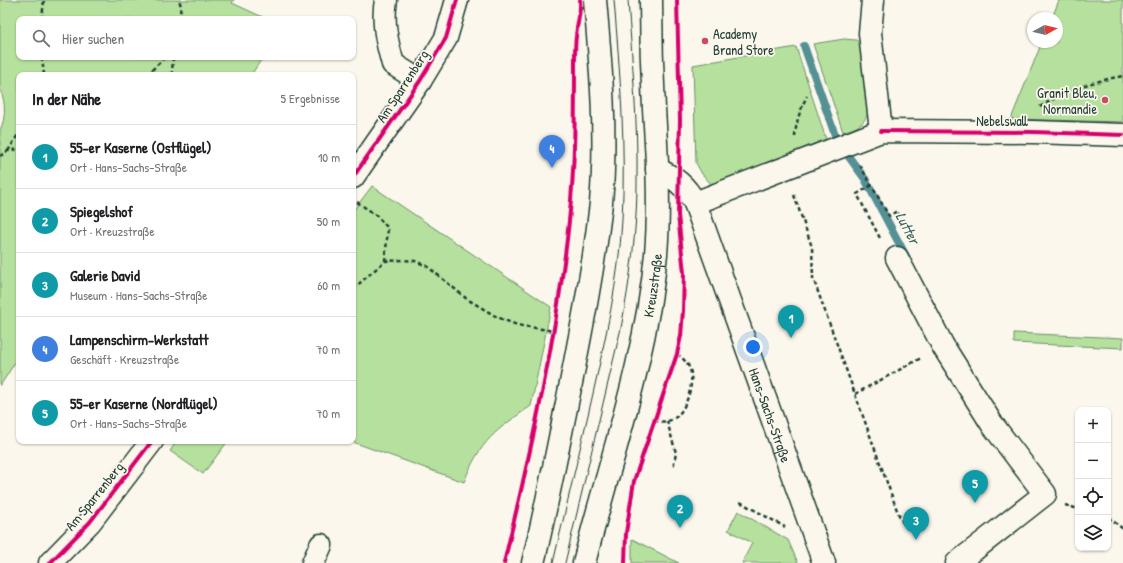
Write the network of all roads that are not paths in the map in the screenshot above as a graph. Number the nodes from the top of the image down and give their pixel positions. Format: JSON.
{"nodes":[{"id":1,"x":386,"y":0,"type":"edge"},
{"id":2,"x":458,"y":0,"type":"edge"},
{"id":3,"x":595,"y":0,"type":"edge"},
{"id":4,"x":651,"y":0,"type":"edge"},
{"id":5,"x":873,"y":0,"type":"edge"},
{"id":6,"x":420,"y":81,"type":"junction"},
{"id":7,"x":881,"y":130,"type":"junction"},
{"id":8,"x":1123,"y":135,"type":"edge"},
{"id":9,"x":657,"y":169,"type":"junction"},
{"id":10,"x":356,"y":173,"type":"edge"},
{"id":11,"x":695,"y":203,"type":"junction"},
{"id":12,"x":897,"y":258,"type":"road end"},
{"id":13,"x":150,"y":444,"type":"edge"},
{"id":14,"x":75,"y":537,"type":"junction"},
{"id":15,"x":50,"y":563,"type":"edge"},
{"id":16,"x":66,"y":563,"type":"edge"},
{"id":17,"x":533,"y":563,"type":"edge"},
{"id":18,"x":584,"y":563,"type":"edge"},
{"id":19,"x":824,"y":563,"type":"edge"},
{"id":20,"x":957,"y":563,"type":"edge"}],
"edges":[{"from":1,"to":6,"type":"street"},
{"from":2,"to":6,"type":"street","name":"Am Sparrenberg"},
{"from":3,"to":17,"type":"street"},
{"from":4,"to":9,"type":"street","name":"Kreuzstraße"},
{"from":5,"to":7,"type":"street"},
{"from":6,"to":10,"type":"street","name":"Am Sparrenberg"},
{"from":7,"to":8,"type":"street","name":"Nebelswall"},
{"from":7,"to":11,"type":"street","name":"Nebelswall"},
{"from":9,"to":11,"type":"street","name":"Hans-Sachs-Straße"},
{"from":9,"to":18,"type":"street","name":"Kreuzstraße"},
{"from":11,"to":19,"type":"street","name":"Hans-Sachs-Straße"},
{"from":12,"to":20,"type":"street"},
{"from":13,"to":14,"type":"street","name":"Am Sparrenberg"},
{"from":14,"to":15,"type":"street","name":"Am Sparrenberg"},
{"from":14,"to":16,"type":"street"}]}
